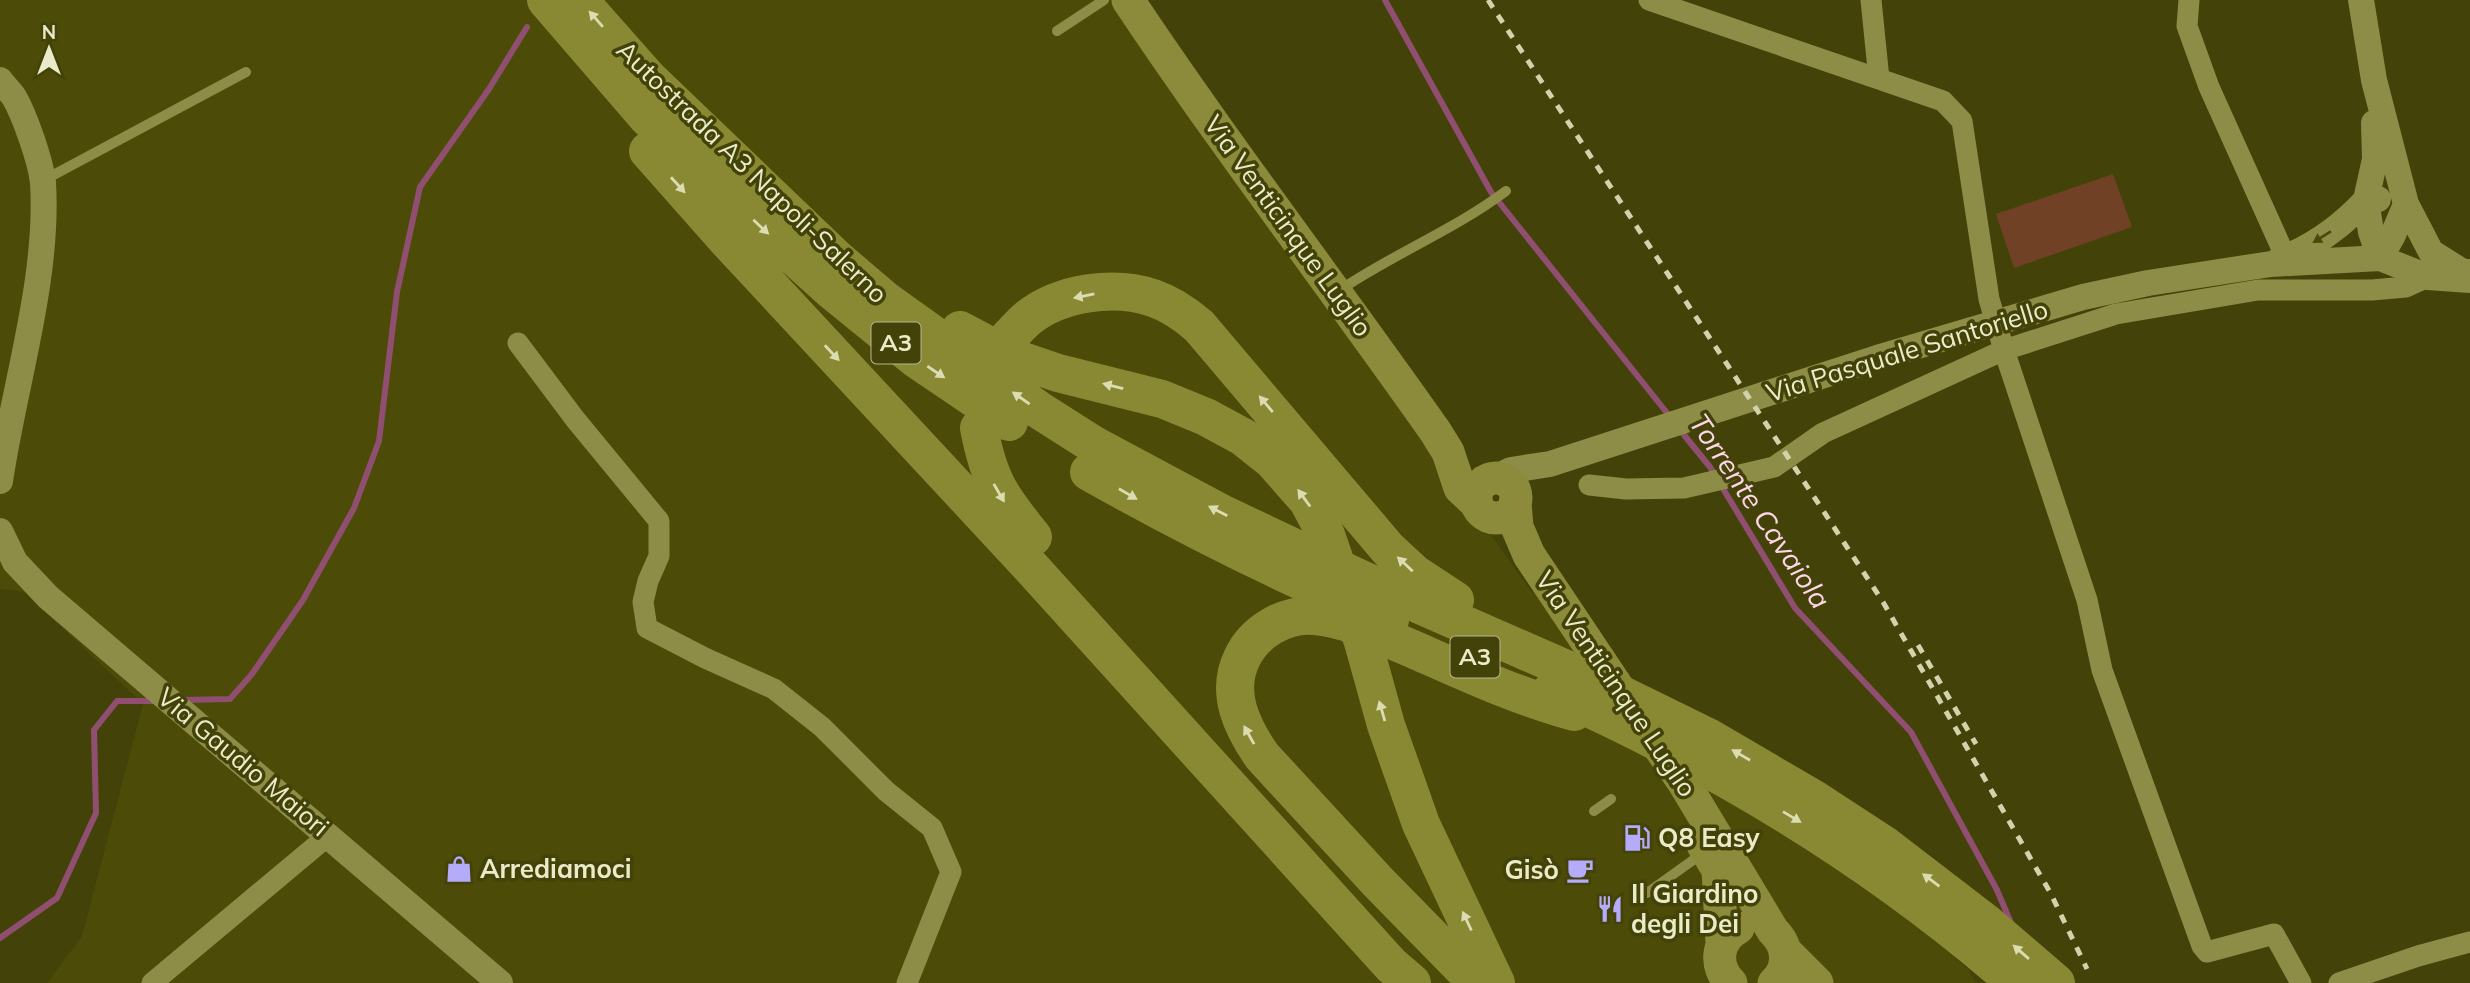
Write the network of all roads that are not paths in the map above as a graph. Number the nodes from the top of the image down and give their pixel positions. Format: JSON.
{"nodes":[{"id":1,"x":526,"y":0,"type":"edge"},
{"id":2,"x":546,"y":0,"type":"edge"},
{"id":3,"x":579,"y":0,"type":"edge"},
{"id":4,"x":1104,"y":0,"type":"edge"},
{"id":5,"x":1129,"y":0,"type":"edge"},
{"id":6,"x":1648,"y":0,"type":"edge"},
{"id":7,"x":1871,"y":0,"type":"edge"},
{"id":8,"x":2189,"y":0,"type":"edge"},
{"id":9,"x":2361,"y":0,"type":"edge"},
{"id":10,"x":1057,"y":31,"type":"dead end"},
{"id":11,"x":246,"y":72,"type":"dead end"},
{"id":12,"x":649,"y":79,"type":"junction"},
{"id":13,"x":1879,"y":79,"type":"junction"},
{"id":14,"x":0,"y":80,"type":"edge"},
{"id":15,"x":2374,"y":80,"type":"junction"},
{"id":16,"x":43,"y":180,"type":"junction"},
{"id":17,"x":1506,"y":191,"type":"dead end"},
{"id":18,"x":2366,"y":200,"type":"junction"},
{"id":19,"x":2406,"y":204,"type":"junction"},
{"id":20,"x":2380,"y":258,"type":"junction"},
{"id":21,"x":2279,"y":261,"type":"junction"},
{"id":22,"x":2430,"y":264,"type":"junction"},
{"id":23,"x":2470,"y":272,"type":"edge"},
{"id":24,"x":2470,"y":280,"type":"edge"},
{"id":25,"x":2372,"y":290,"type":"junction"},
{"id":26,"x":1337,"y":292,"type":"junction"},
{"id":27,"x":1009,"y":337,"type":"dead end"},
{"id":28,"x":518,"y":343,"type":"dead end"},
{"id":29,"x":2004,"y":350,"type":"junction"},
{"id":30,"x":979,"y":428,"type":"dead end"},
{"id":31,"x":0,"y":481,"type":"edge"},
{"id":32,"x":1589,"y":485,"type":"dead end"},
{"id":33,"x":1496,"y":496,"type":"junction"},
{"id":34,"x":0,"y":531,"type":"edge"},
{"id":35,"x":1316,"y":603,"type":"junction"},
{"id":36,"x":1587,"y":678,"type":"junction"},
{"id":37,"x":1611,"y":799,"type":"dead end"},
{"id":38,"x":1594,"y":811,"type":"dead end"},
{"id":39,"x":329,"y":835,"type":"junction"},
{"id":40,"x":1707,"y":864,"type":"junction"},
{"id":41,"x":1647,"y":893,"type":"dead end"},
{"id":42,"x":1981,"y":935,"type":"junction"},
{"id":43,"x":1779,"y":941,"type":"junction"},
{"id":44,"x":2470,"y":942,"type":"edge"},
{"id":45,"x":1722,"y":944,"type":"junction"},
{"id":46,"x":152,"y":983,"type":"edge"},
{"id":47,"x":500,"y":983,"type":"edge"},
{"id":48,"x":907,"y":983,"type":"edge"},
{"id":49,"x":1412,"y":983,"type":"edge"},
{"id":50,"x":1432,"y":983,"type":"edge"},
{"id":51,"x":1477,"y":983,"type":"edge"},
{"id":52,"x":1496,"y":983,"type":"edge"},
{"id":53,"x":1731,"y":983,"type":"edge"},
{"id":54,"x":1774,"y":983,"type":"edge"},
{"id":55,"x":1816,"y":983,"type":"edge"},
{"id":56,"x":2015,"y":983,"type":"edge"},
{"id":57,"x":2056,"y":983,"type":"edge"},
{"id":58,"x":2301,"y":983,"type":"edge"},
{"id":59,"x":2339,"y":983,"type":"edge"}],
"edges":[{"from":1,"to":49,"type":"highway","one_way":true},
{"from":2,"to":35,"type":"highway","name":"Autostrada A3 Napoli-Salerno","number":"A3","one_way":true},
{"from":12,"to":3,"type":"highway","name":"Autostrada A3 Napoli-Salerno","number":"A3","one_way":true},
{"from":4,"to":10,"type":"lane"},
{"from":5,"to":26,"type":"main road","name":"Via Venticinque Luglio"},
{"from":6,"to":13,"type":"street"},
{"from":7,"to":13,"type":"street"},
{"from":8,"to":21,"type":"street"},
{"from":9,"to":15,"type":"street"},
{"from":11,"to":16,"type":"lane"},
{"from":36,"to":12,"type":"highway","name":"Autostrada A3 Napoli-Salerno","number":"A3","one_way":true},
{"from":52,"to":12,"type":"highway","one_way":true},
{"from":13,"to":29,"type":"street"},
{"from":14,"to":16,"type":"street"},
{"from":15,"to":18,"type":"street"},
{"from":15,"to":19,"type":"street"},
{"from":16,"to":31,"type":"street"},
{"from":17,"to":26,"type":"lane"},
{"from":18,"to":19,"type":"street"},
{"from":18,"to":20,"type":"street"},
{"from":18,"to":21,"type":"street","one_way":true},
{"from":19,"to":20,"type":"street"},
{"from":19,"to":22,"type":"street"},
{"from":20,"to":21,"type":"street"},
{"from":20,"to":22,"type":"street"},
{"from":20,"to":25,"type":"street"},
{"from":21,"to":33,"type":"street","name":"Via Pasquale Santoriello"},
{"from":22,"to":23,"type":"street"},
{"from":22,"to":24,"type":"street"},
{"from":22,"to":25,"type":"street"},
{"from":25,"to":29,"type":"street"},
{"from":26,"to":33,"type":"main road","name":"Via Venticinque Luglio"},
{"from":36,"to":27,"type":"highway","number":"A3","one_way":true},
{"from":28,"to":48,"type":"street"},
{"from":29,"to":32,"type":"street"},
{"from":29,"to":58,"type":"street"},
{"from":30,"to":50,"type":"highway","one_way":true},
{"from":33,"to":40,"type":"main road","name":"Via Venticinque Luglio"},
{"from":33,"to":43,"type":"main road","name":"Via Venticinque Luglio"},
{"from":34,"to":39,"type":"street","name":"Via Gaudio Maiori"},
{"from":35,"to":42,"type":"highway","name":"Autostrada A3 Napoli-Salerno","number":"A3","one_way":true},
{"from":51,"to":35,"type":"highway","one_way":true},
{"from":42,"to":36,"type":"highway","name":"Autostrada A3 Napoli-Salerno","number":"A3","one_way":true},
{"from":37,"to":38,"type":"lane"},
{"from":39,"to":46,"type":"street"},
{"from":39,"to":47,"type":"street","name":"Via Gaudio Maiori"},
{"from":40,"to":41,"type":"lane"},
{"from":40,"to":45,"type":"main road","name":"Via Venticinque Luglio"},
{"from":42,"to":56,"type":"highway","name":"Autostrada A3 Napoli-Salerno","number":"A3"},
{"from":57,"to":42,"type":"highway","name":"Autostrada A3 Napoli-Salerno","number":"A3","one_way":true},
{"from":43,"to":45,"type":"main road"},
{"from":43,"to":54,"type":"main road"},
{"from":43,"to":55,"type":"main road","name":"Via Venticinque Luglio"},
{"from":44,"to":59,"type":"street"},
{"from":45,"to":53,"type":"main road","name":"Via Venticinque Luglio"}]}
